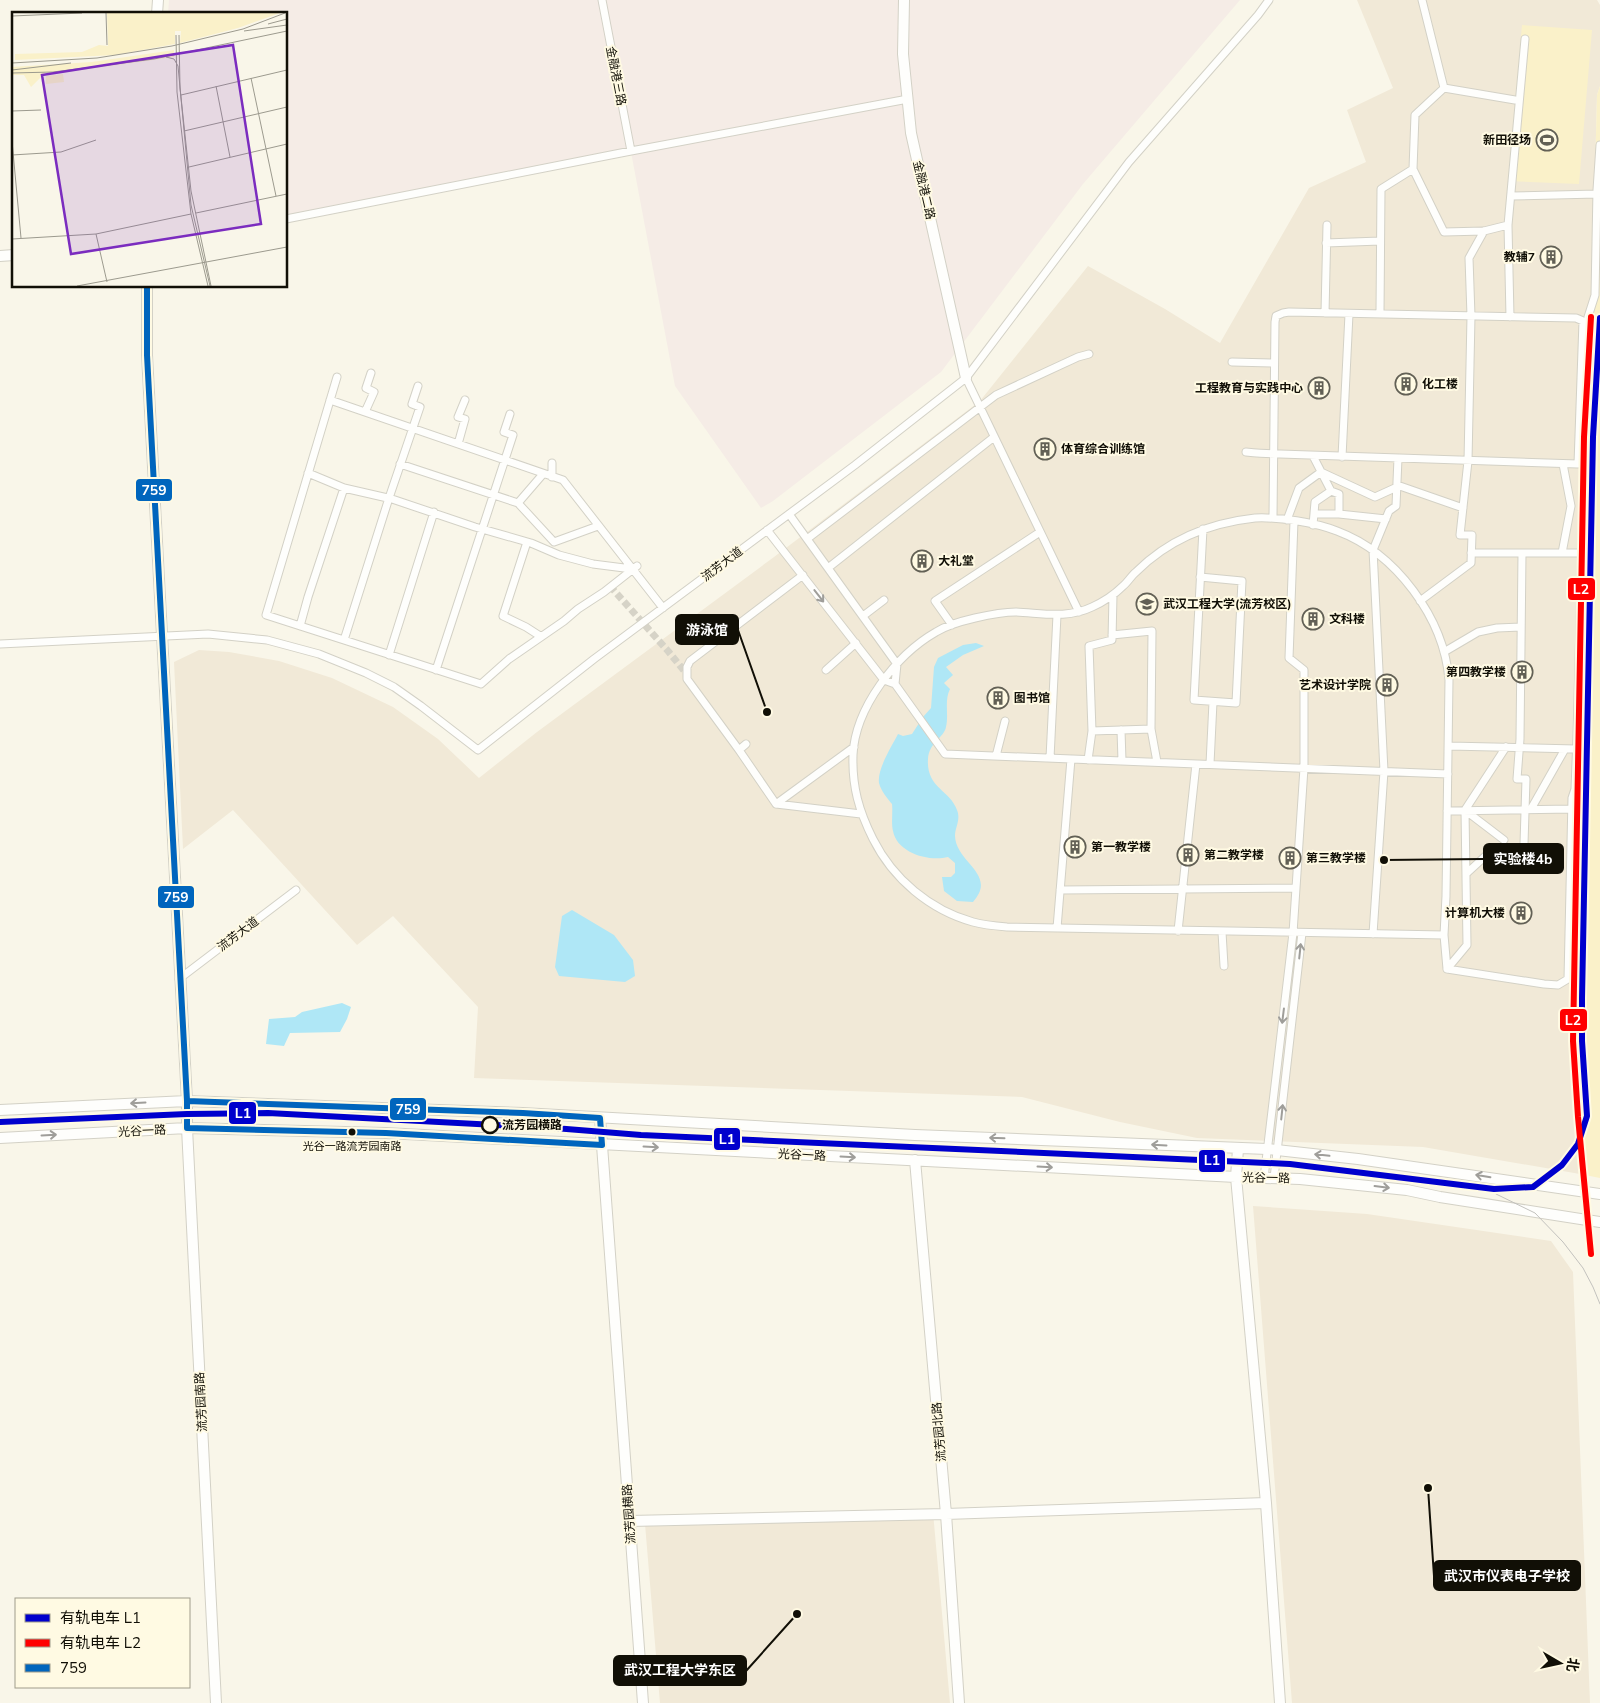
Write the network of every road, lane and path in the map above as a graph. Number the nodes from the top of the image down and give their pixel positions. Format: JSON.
{"nodes":[{"id":1,"x":602,"y":0,"type":"edge"},
{"id":2,"x":904,"y":0,"type":"edge"},
{"id":3,"x":1269,"y":0,"type":"edge"},
{"id":4,"x":1422,"y":0,"type":"edge"},
{"id":5,"x":1524,"y":39,"type":"dead end"},
{"id":6,"x":1444,"y":88,"type":"junction"},
{"id":7,"x":908,"y":99,"type":"junction"},
{"id":8,"x":1515,"y":100,"type":"dead end"},
{"id":9,"x":1600,"y":145,"type":"edge"},
{"id":10,"x":631,"y":151,"type":"junction"},
{"id":11,"x":1413,"y":169,"type":"junction"},
{"id":12,"x":1597,"y":194,"type":"junction"},
{"id":13,"x":1510,"y":196,"type":"junction"},
{"id":14,"x":288,"y":219,"type":"edge"},
{"id":15,"x":1508,"y":224,"type":"junction"},
{"id":16,"x":1327,"y":225,"type":"dead end"},
{"id":17,"x":1484,"y":231,"type":"junction"},
{"id":18,"x":1380,"y":240,"type":"junction"},
{"id":19,"x":1326,"y":243,"type":"junction"},
{"id":20,"x":147,"y":288,"type":"edge"},
{"id":21,"x":1325,"y":313,"type":"junction"},
{"id":22,"x":1349,"y":314,"type":"junction"},
{"id":23,"x":1380,"y":314,"type":"junction"},
{"id":24,"x":1471,"y":316,"type":"junction"},
{"id":25,"x":1510,"y":317,"type":"junction"},
{"id":26,"x":1089,"y":354,"type":"dead end"},
{"id":27,"x":1232,"y":362,"type":"dead end"},
{"id":28,"x":1274,"y":363,"type":"junction"},
{"id":29,"x":371,"y":373,"type":"dead end"},
{"id":30,"x":337,"y":377,"type":"dead end"},
{"id":31,"x":966,"y":378,"type":"junction"},
{"id":32,"x":418,"y":386,"type":"dead end"},
{"id":33,"x":330,"y":400,"type":"junction"},
{"id":34,"x":465,"y":400,"type":"dead end"},
{"id":35,"x":980,"y":408,"type":"junction"},
{"id":36,"x":364,"y":412,"type":"junction"},
{"id":37,"x":510,"y":414,"type":"dead end"},
{"id":38,"x":412,"y":428,"type":"junction"},
{"id":39,"x":994,"y":437,"type":"junction"},
{"id":40,"x":458,"y":444,"type":"junction"},
{"id":41,"x":1246,"y":452,"type":"dead end"},
{"id":42,"x":1274,"y":454,"type":"junction"},
{"id":43,"x":1313,"y":456,"type":"junction"},
{"id":44,"x":1342,"y":456,"type":"junction"},
{"id":45,"x":1398,"y":458,"type":"junction"},
{"id":46,"x":505,"y":460,"type":"junction"},
{"id":47,"x":1468,"y":461,"type":"junction"},
{"id":48,"x":552,"y":463,"type":"dead end"},
{"id":49,"x":400,"y":464,"type":"junction"},
{"id":50,"x":1563,"y":464,"type":"junction"},
{"id":51,"x":1321,"y":472,"type":"junction"},
{"id":52,"x":308,"y":473,"type":"junction"},
{"id":53,"x":543,"y":474,"type":"junction"},
{"id":54,"x":552,"y":477,"type":"junction"},
{"id":55,"x":1397,"y":486,"type":"junction"},
{"id":56,"x":344,"y":488,"type":"junction"},
{"id":57,"x":1331,"y":491,"type":"junction"},
{"id":58,"x":493,"y":495,"type":"junction"},
{"id":59,"x":389,"y":498,"type":"junction"},
{"id":60,"x":518,"y":503,"type":"junction"},
{"id":61,"x":1571,"y":506,"type":"junction"},
{"id":62,"x":1583,"y":506,"type":"junction"},
{"id":63,"x":1463,"y":508,"type":"junction"},
{"id":64,"x":434,"y":512,"type":"junction"},
{"id":65,"x":789,"y":514,"type":"junction"},
{"id":66,"x":1315,"y":514,"type":"junction"},
{"id":67,"x":1339,"y":514,"type":"junction"},
{"id":68,"x":1273,"y":518,"type":"junction"},
{"id":69,"x":1386,"y":518,"type":"junction"},
{"id":70,"x":1291,"y":520,"type":"junction"},
{"id":71,"x":1314,"y":525,"type":"junction"},
{"id":72,"x":598,"y":526,"type":"junction"},
{"id":73,"x":482,"y":529,"type":"junction"},
{"id":74,"x":1203,"y":529,"type":"junction"},
{"id":75,"x":767,"y":530,"type":"junction"},
{"id":76,"x":1040,"y":532,"type":"junction"},
{"id":77,"x":807,"y":539,"type":"junction"},
{"id":78,"x":527,"y":542,"type":"junction"},
{"id":79,"x":1373,"y":550,"type":"junction"},
{"id":80,"x":1471,"y":553,"type":"junction"},
{"id":81,"x":1522,"y":553,"type":"junction"},
{"id":82,"x":1562,"y":553,"type":"junction"},
{"id":83,"x":1582,"y":553,"type":"junction"},
{"id":84,"x":634,"y":568,"type":"junction"},
{"id":85,"x":828,"y":568,"type":"junction"},
{"id":86,"x":803,"y":576,"type":"junction"},
{"id":87,"x":1200,"y":577,"type":"junction"},
{"id":88,"x":1113,"y":595,"type":"junction"},
{"id":89,"x":884,"y":600,"type":"dead end"},
{"id":90,"x":1420,"y":601,"type":"junction"},
{"id":91,"x":663,"y":608,"type":"junction"},
{"id":92,"x":1078,"y":612,"type":"junction"},
{"id":93,"x":1057,"y":615,"type":"junction"},
{"id":94,"x":863,"y":616,"type":"junction"},
{"id":95,"x":952,"y":625,"type":"junction"},
{"id":96,"x":300,"y":626,"type":"junction"},
{"id":97,"x":1522,"y":627,"type":"junction"},
{"id":98,"x":161,"y":635,"type":"junction"},
{"id":99,"x":1112,"y":635,"type":"junction"},
{"id":100,"x":540,"y":636,"type":"junction"},
{"id":101,"x":344,"y":640,"type":"junction"},
{"id":102,"x":856,"y":643,"type":"junction"},
{"id":103,"x":0,"y":644,"type":"edge"},
{"id":104,"x":1444,"y":652,"type":"junction"},
{"id":105,"x":389,"y":655,"type":"junction"},
{"id":106,"x":897,"y":664,"type":"junction"},
{"id":107,"x":436,"y":670,"type":"junction"},
{"id":108,"x":826,"y":670,"type":"dead end"},
{"id":109,"x":884,"y":680,"type":"junction"},
{"id":110,"x":895,"y":684,"type":"junction"},
{"id":111,"x":1213,"y":702,"type":"junction"},
{"id":112,"x":1005,"y":721,"type":"dead end"},
{"id":113,"x":1151,"y":729,"type":"junction"},
{"id":114,"x":1121,"y":730,"type":"junction"},
{"id":115,"x":1092,"y":731,"type":"junction"},
{"id":116,"x":746,"y":744,"type":"dead end"},
{"id":117,"x":1448,"y":746,"type":"junction"},
{"id":118,"x":854,"y":747,"type":"junction"},
{"id":119,"x":1506,"y":748,"type":"junction"},
{"id":120,"x":1520,"y":748,"type":"junction"},
{"id":121,"x":1565,"y":749,"type":"junction"},
{"id":122,"x":1576,"y":749,"type":"junction"},
{"id":123,"x":739,"y":750,"type":"junction"},
{"id":124,"x":996,"y":756,"type":"junction"},
{"id":125,"x":1050,"y":758,"type":"junction"},
{"id":126,"x":1072,"y":759,"type":"junction"},
{"id":127,"x":1088,"y":760,"type":"junction"},
{"id":128,"x":1122,"y":761,"type":"junction"},
{"id":129,"x":1157,"y":762,"type":"junction"},
{"id":130,"x":1196,"y":764,"type":"junction"},
{"id":131,"x":1210,"y":764,"type":"junction"},
{"id":132,"x":1304,"y":768,"type":"junction"},
{"id":133,"x":1384,"y":771,"type":"junction"},
{"id":134,"x":1448,"y":774,"type":"junction"},
{"id":135,"x":776,"y":804,"type":"junction"},
{"id":136,"x":1572,"y":809,"type":"junction"},
{"id":137,"x":1466,"y":810,"type":"junction"},
{"id":138,"x":1527,"y":810,"type":"junction"},
{"id":139,"x":1447,"y":811,"type":"junction"},
{"id":140,"x":861,"y":814,"type":"junction"},
{"id":141,"x":1504,"y":840,"type":"dead end"},
{"id":142,"x":1524,"y":844,"type":"dead end"},
{"id":143,"x":1493,"y":849,"type":"dead end"},
{"id":144,"x":1467,"y":873,"type":"junction"},
{"id":145,"x":1296,"y":888,"type":"junction"},
{"id":146,"x":1183,"y":889,"type":"junction"},
{"id":147,"x":296,"y":890,"type":"dead end"},
{"id":148,"x":1060,"y":890,"type":"junction"},
{"id":149,"x":1057,"y":928,"type":"junction"},
{"id":150,"x":1178,"y":931,"type":"junction"},
{"id":151,"x":1222,"y":932,"type":"junction"},
{"id":152,"x":1293,"y":933,"type":"junction"},
{"id":153,"x":1302,"y":933,"type":"junction"},
{"id":154,"x":1373,"y":934,"type":"junction"},
{"id":155,"x":1444,"y":935,"type":"junction"},
{"id":156,"x":1224,"y":966,"type":"dead end"},
{"id":157,"x":1447,"y":969,"type":"junction"},
{"id":158,"x":179,"y":979,"type":"junction"},
{"id":159,"x":187,"y":1100,"type":"junction"},
{"id":160,"x":0,"y":1110,"type":"edge"},
{"id":161,"x":600,"y":1118,"type":"junction"},
{"id":162,"x":187,"y":1128,"type":"junction"},
{"id":163,"x":0,"y":1138,"type":"edge"},
{"id":164,"x":602,"y":1145,"type":"junction"},
{"id":165,"x":1238,"y":1149,"type":"junction"},
{"id":166,"x":1267,"y":1149,"type":"junction"},
{"id":167,"x":1278,"y":1150,"type":"junction"},
{"id":168,"x":915,"y":1160,"type":"junction"},
{"id":169,"x":1236,"y":1177,"type":"junction"},
{"id":170,"x":1269,"y":1178,"type":"junction"},
{"id":171,"x":1600,"y":1194,"type":"edge"},
{"id":172,"x":1600,"y":1222,"type":"edge"},
{"id":173,"x":1266,"y":1502,"type":"junction"},
{"id":174,"x":946,"y":1514,"type":"junction"},
{"id":175,"x":630,"y":1521,"type":"junction"},
{"id":176,"x":216,"y":1703,"type":"edge"},
{"id":177,"x":643,"y":1703,"type":"edge"},
{"id":178,"x":959,"y":1703,"type":"edge"},
{"id":179,"x":1280,"y":1703,"type":"edge"}],
"edges":[{"from":1,"to":10,"type":"street","name":"金融港三路"},
{"from":2,"to":7,"type":"street","name":"金融港二路"},
{"from":3,"to":31,"type":"street","name":"流芳大道"},
{"from":4,"to":6,"type":"street"},
{"from":5,"to":13,"type":"street"},
{"from":6,"to":8,"type":"street"},
{"from":6,"to":11,"type":"street"},
{"from":7,"to":10,"type":"street"},
{"from":7,"to":31,"type":"street","name":"金融港二路"},
{"from":9,"to":12,"type":"street"},
{"from":10,"to":14,"type":"street"},
{"from":11,"to":17,"type":"street"},
{"from":11,"to":18,"type":"street"},
{"from":12,"to":13,"type":"street"},
{"from":12,"to":62,"type":"street"},
{"from":13,"to":15,"type":"street"},
{"from":15,"to":17,"type":"street"},
{"from":15,"to":25,"type":"street"},
{"from":16,"to":19,"type":"street"},
{"from":17,"to":24,"type":"street"},
{"from":18,"to":19,"type":"street"},
{"from":18,"to":23,"type":"street"},
{"from":19,"to":21,"type":"street"},
{"from":20,"to":98,"type":"street","name":"流芳园南路"},
{"from":21,"to":22,"type":"street"},
{"from":21,"to":28,"type":"street"},
{"from":22,"to":23,"type":"street"},
{"from":22,"to":44,"type":"street"},
{"from":23,"to":24,"type":"street"},
{"from":24,"to":25,"type":"street"},
{"from":24,"to":47,"type":"street"},
{"from":25,"to":50,"type":"street"},
{"from":26,"to":35,"type":"street"},
{"from":27,"to":28,"type":"street"},
{"from":28,"to":42,"type":"street"},
{"from":29,"to":36,"type":"street"},
{"from":30,"to":33,"type":"street"},
{"from":31,"to":35,"type":"street"},
{"from":31,"to":65,"type":"street","name":"流芳大道"},
{"from":32,"to":38,"type":"street"},
{"from":33,"to":36,"type":"street"},
{"from":33,"to":52,"type":"street"},
{"from":34,"to":40,"type":"street"},
{"from":35,"to":39,"type":"street"},
{"from":35,"to":77,"type":"street"},
{"from":36,"to":38,"type":"street"},
{"from":37,"to":46,"type":"street"},
{"from":38,"to":40,"type":"street"},
{"from":38,"to":49,"type":"street"},
{"from":39,"to":76,"type":"street"},
{"from":39,"to":85,"type":"street"},
{"from":40,"to":46,"type":"street"},
{"from":41,"to":42,"type":"street"},
{"from":42,"to":43,"type":"street"},
{"from":42,"to":68,"type":"street"},
{"from":43,"to":44,"type":"street"},
{"from":43,"to":51,"type":"street"},
{"from":44,"to":45,"type":"street"},
{"from":45,"to":47,"type":"street"},
{"from":45,"to":55,"type":"street"},
{"from":46,"to":53,"type":"street"},
{"from":46,"to":58,"type":"street"},
{"from":47,"to":50,"type":"street"},
{"from":47,"to":63,"type":"street"},
{"from":48,"to":54,"type":"street"},
{"from":49,"to":58,"type":"street"},
{"from":49,"to":59,"type":"street"},
{"from":50,"to":61,"type":"street"},
{"from":51,"to":55,"type":"street"},
{"from":51,"to":57,"type":"street"},
{"from":51,"to":70,"type":"street"},
{"from":52,"to":56,"type":"street"},
{"from":52,"to":96,"type":"street"},
{"from":53,"to":54,"type":"street"},
{"from":53,"to":60,"type":"street"},
{"from":54,"to":72,"type":"street"},
{"from":55,"to":63,"type":"street"},
{"from":55,"to":69,"type":"street"},
{"from":56,"to":59,"type":"street"},
{"from":56,"to":96,"type":"street"},
{"from":57,"to":66,"type":"street"},
{"from":57,"to":67,"type":"street"},
{"from":58,"to":60,"type":"street"},
{"from":58,"to":73,"type":"street"},
{"from":59,"to":64,"type":"street"},
{"from":59,"to":101,"type":"street"},
{"from":60,"to":72,"type":"street"},
{"from":61,"to":62,"type":"street"},
{"from":61,"to":82,"type":"street"},
{"from":62,"to":83,"type":"street"},
{"from":63,"to":80,"type":"street"},
{"from":64,"to":73,"type":"street"},
{"from":64,"to":105,"type":"street"},
{"from":65,"to":75,"type":"street","name":"流芳大道"},
{"from":65,"to":77,"type":"street"},
{"from":66,"to":67,"type":"street"},
{"from":66,"to":71,"type":"street"},
{"from":67,"to":69,"type":"street"},
{"from":68,"to":70,"type":"street"},
{"from":68,"to":74,"type":"street"},
{"from":69,"to":79,"type":"street"},
{"from":70,"to":71,"type":"street"},
{"from":70,"to":132,"type":"street"},
{"from":71,"to":79,"type":"street"},
{"from":72,"to":84,"type":"street"},
{"from":73,"to":78,"type":"street"},
{"from":73,"to":107,"type":"street"},
{"from":74,"to":87,"type":"street"},
{"from":74,"to":88,"type":"street"},
{"from":75,"to":86,"type":"street"},
{"from":75,"to":91,"type":"street","name":"流芳大道"},
{"from":76,"to":92,"type":"street"},
{"from":76,"to":95,"type":"street"},
{"from":77,"to":85,"type":"street"},
{"from":78,"to":84,"type":"street"},
{"from":78,"to":100,"type":"street"},
{"from":79,"to":90,"type":"street"},
{"from":79,"to":133,"type":"street"},
{"from":80,"to":81,"type":"street"},
{"from":80,"to":90,"type":"street"},
{"from":81,"to":82,"type":"street"},
{"from":81,"to":97,"type":"street"},
{"from":82,"to":83,"type":"street"},
{"from":83,"to":122,"type":"street"},
{"from":84,"to":91,"type":"street"},
{"from":84,"to":100,"type":"street"},
{"from":85,"to":94,"type":"street"},
{"from":86,"to":102,"type":"street","one_way":true},
{"from":86,"to":123,"type":"street"},
{"from":87,"to":111,"type":"street"},
{"from":87,"to":111,"type":"street"},
{"from":88,"to":92,"type":"street"},
{"from":88,"to":99,"type":"street"},
{"from":89,"to":94,"type":"street"},
{"from":90,"to":104,"type":"street"},
{"from":91,"to":98,"type":"street","name":"流芳大道"},
{"from":92,"to":93,"type":"street"},
{"from":93,"to":95,"type":"street"},
{"from":93,"to":125,"type":"street"},
{"from":94,"to":106,"type":"street"},
{"from":95,"to":106,"type":"street"},
{"from":96,"to":101,"type":"street"},
{"from":97,"to":104,"type":"street"},
{"from":97,"to":120,"type":"street"},
{"from":98,"to":103,"type":"street"},
{"from":98,"to":158,"type":"street","name":"流芳园南路"},
{"from":99,"to":113,"type":"street"},
{"from":99,"to":115,"type":"street"},
{"from":100,"to":107,"type":"street"},
{"from":101,"to":105,"type":"street"},
{"from":102,"to":108,"type":"street"},
{"from":102,"to":109,"type":"street"},
{"from":104,"to":117,"type":"street"},
{"from":105,"to":107,"type":"street"},
{"from":106,"to":109,"type":"street"},
{"from":106,"to":110,"type":"street"},
{"from":109,"to":110,"type":"street"},
{"from":109,"to":118,"type":"street"},
{"from":110,"to":124,"type":"street"},
{"from":111,"to":131,"type":"street"},
{"from":112,"to":124,"type":"street"},
{"from":113,"to":114,"type":"street"},
{"from":113,"to":129,"type":"street"},
{"from":114,"to":115,"type":"street"},
{"from":114,"to":128,"type":"street"},
{"from":115,"to":127,"type":"street"},
{"from":116,"to":123,"type":"street"},
{"from":117,"to":119,"type":"street"},
{"from":117,"to":134,"type":"street"},
{"from":118,"to":135,"type":"street"},
{"from":118,"to":140,"type":"street"},
{"from":119,"to":120,"type":"street"},
{"from":119,"to":137,"type":"street"},
{"from":120,"to":121,"type":"street"},
{"from":120,"to":138,"type":"street"},
{"from":121,"to":122,"type":"street"},
{"from":121,"to":138,"type":"street"},
{"from":122,"to":136,"type":"street"},
{"from":123,"to":135,"type":"street"},
{"from":124,"to":125,"type":"street"},
{"from":125,"to":126,"type":"street"},
{"from":126,"to":127,"type":"street"},
{"from":126,"to":148,"type":"street"},
{"from":127,"to":128,"type":"street"},
{"from":128,"to":129,"type":"street"},
{"from":129,"to":130,"type":"street"},
{"from":130,"to":131,"type":"street"},
{"from":130,"to":146,"type":"street"},
{"from":131,"to":132,"type":"street"},
{"from":132,"to":133,"type":"street"},
{"from":132,"to":145,"type":"street"},
{"from":133,"to":134,"type":"street"},
{"from":133,"to":154,"type":"street"},
{"from":134,"to":139,"type":"street"},
{"from":135,"to":140,"type":"street"},
{"from":136,"to":138,"type":"street"},
{"from":136,"to":157,"type":"street"},
{"from":137,"to":138,"type":"street"},
{"from":137,"to":139,"type":"street"},
{"from":137,"to":141,"type":"street"},
{"from":137,"to":144,"type":"street"},
{"from":138,"to":142,"type":"street"},
{"from":139,"to":155,"type":"street"},
{"from":140,"to":149,"type":"street"},
{"from":143,"to":144,"type":"street"},
{"from":144,"to":157,"type":"street"},
{"from":145,"to":146,"type":"street"},
{"from":145,"to":152,"type":"street"},
{"from":146,"to":148,"type":"street"},
{"from":146,"to":150,"type":"street"},
{"from":147,"to":158,"type":"street","name":"流芳大道"},
{"from":148,"to":149,"type":"street"},
{"from":149,"to":150,"type":"street"},
{"from":150,"to":151,"type":"street"},
{"from":151,"to":152,"type":"street"},
{"from":151,"to":156,"type":"street"},
{"from":152,"to":153,"type":"street"},
{"from":152,"to":166,"type":"street","one_way":true},
{"from":153,"to":154,"type":"street"},
{"from":167,"to":153,"type":"street","one_way":true},
{"from":154,"to":155,"type":"street"},
{"from":155,"to":157,"type":"street"},
{"from":158,"to":159,"type":"street","name":"流芳园南路"},
{"from":159,"to":160,"type":"street","one_way":true},
{"from":159,"to":161,"type":"street"},
{"from":159,"to":162,"type":"street","name":"流芳园南路"},
{"from":161,"to":164,"type":"street","name":"流芳园横路"},
{"from":165,"to":161,"type":"street","one_way":true},
{"from":163,"to":162,"type":"street","name":"光谷一路","one_way":true},
{"from":162,"to":164,"type":"street","name":"光谷一路"},
{"from":162,"to":176,"type":"street","name":"流芳园南路"},
{"from":164,"to":168,"type":"street","name":"光谷一路","one_way":true},
{"from":164,"to":175,"type":"street","name":"流芳园横路"},
{"from":165,"to":166,"type":"street"},
{"from":165,"to":169,"type":"street"},
{"from":166,"to":167,"type":"street"},
{"from":166,"to":170,"type":"street"},
{"from":167,"to":170,"type":"street"},
{"from":171,"to":167,"type":"street","one_way":true},
{"from":168,"to":169,"type":"street","name":"光谷一路","one_way":true},
{"from":168,"to":174,"type":"street","name":"流芳园北路"},
{"from":169,"to":170,"type":"street","name":"光谷一路"},
{"from":169,"to":173,"type":"street"},
{"from":170,"to":172,"type":"street","name":"光谷一路","one_way":true},
{"from":173,"to":174,"type":"street"},
{"from":173,"to":179,"type":"street"},
{"from":174,"to":175,"type":"street"},
{"from":174,"to":178,"type":"street","name":"流芳园北路"},
{"from":175,"to":177,"type":"street","name":"流芳园横路"}]}
